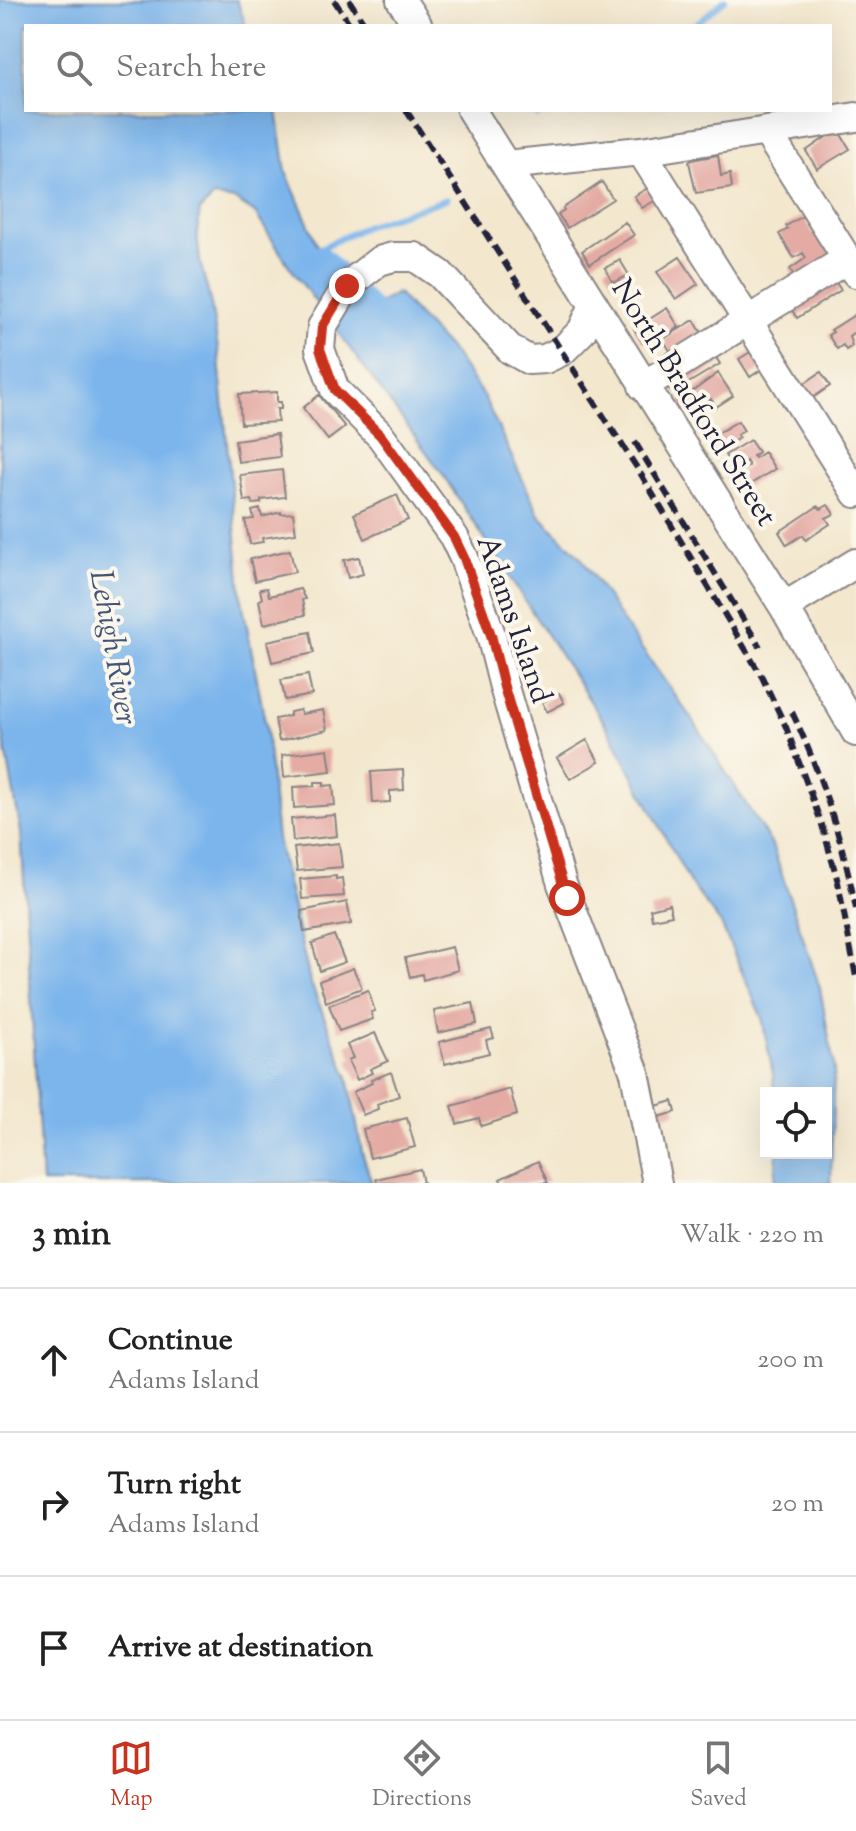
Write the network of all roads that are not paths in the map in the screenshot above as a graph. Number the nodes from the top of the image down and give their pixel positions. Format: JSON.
{"nodes":[{"id":1,"x":401,"y":0,"type":"edge"},
{"id":2,"x":417,"y":24,"type":"edge"},
{"id":3,"x":472,"y":112,"type":"edge"},
{"id":4,"x":856,"y":117,"type":"edge"},
{"id":5,"x":767,"y":132,"type":"junction"},
{"id":6,"x":641,"y":151,"type":"junction"},
{"id":7,"x":506,"y":165,"type":"junction"},
{"id":8,"x":851,"y":266,"type":"edge"},
{"id":9,"x":594,"y":305,"type":"junction"},
{"id":10,"x":748,"y":321,"type":"junction"},
{"id":11,"x":643,"y":386,"type":"junction"},
{"id":12,"x":856,"y":493,"type":"edge"},
{"id":13,"x":856,"y":563,"type":"edge"},
{"id":14,"x":784,"y":607,"type":"junction"},
{"id":15,"x":856,"y":732,"type":"edge"},
{"id":16,"x":657,"y":1183,"type":"edge"}],
"edges":[{"from":1,"to":2,"type":"street"},
{"from":3,"to":7,"type":"street","name":"North Bradford Street"},
{"from":4,"to":5,"type":"street"},
{"from":5,"to":6,"type":"street"},
{"from":5,"to":8,"type":"street"},
{"from":6,"to":7,"type":"street"},
{"from":6,"to":10,"type":"street"},
{"from":7,"to":9,"type":"street","name":"North Bradford Street"},
{"from":8,"to":10,"type":"street"},
{"from":9,"to":11,"type":"street","name":"North Bradford Street"},
{"from":9,"to":16,"type":"street","name":"Adams Island"},
{"from":10,"to":11,"type":"street"},
{"from":10,"to":12,"type":"street"},
{"from":11,"to":14,"type":"street","name":"North Bradford Street"},
{"from":13,"to":14,"type":"street"},
{"from":14,"to":15,"type":"street","name":"North Bradford Street"}]}
